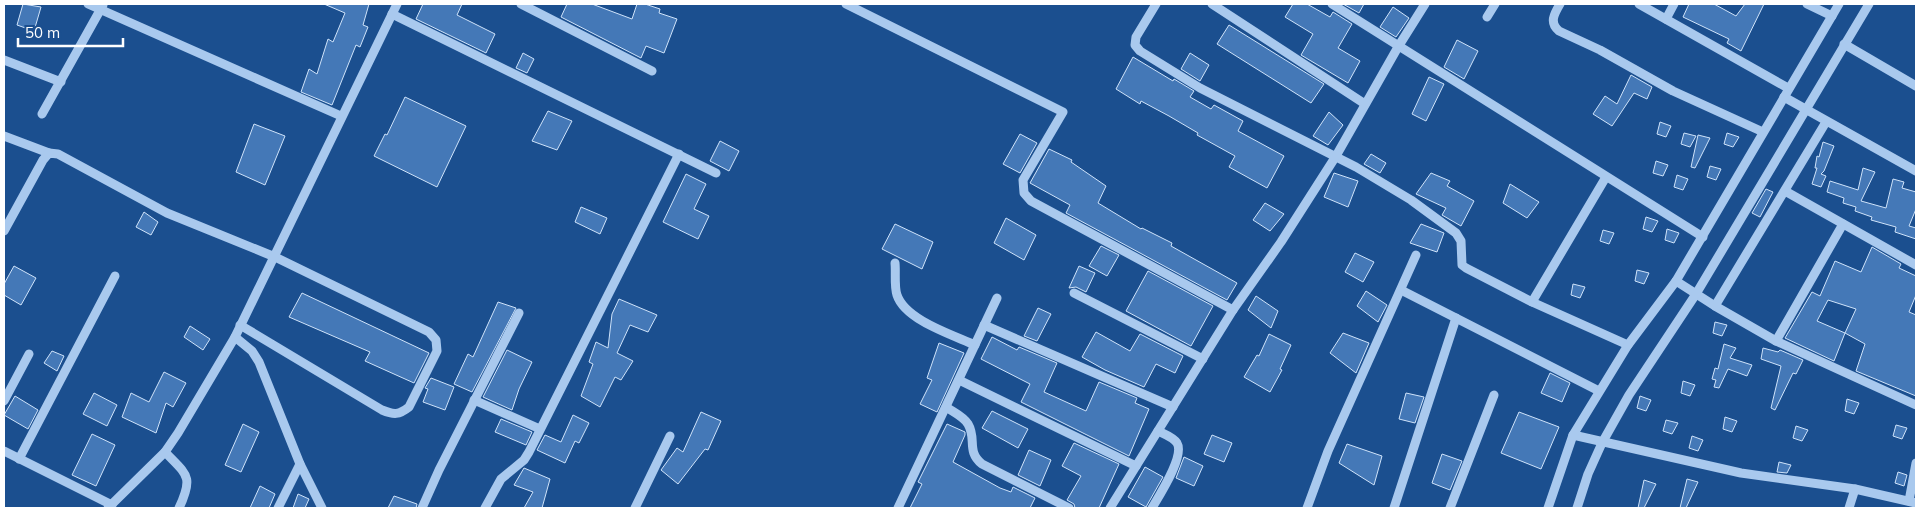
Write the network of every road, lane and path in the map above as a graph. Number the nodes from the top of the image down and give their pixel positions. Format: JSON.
{"nodes":[{"id":1,"x":88,"y":4,"type":"edge"},
{"id":2,"x":397,"y":4,"type":"edge"},
{"id":3,"x":521,"y":4,"type":"edge"},
{"id":4,"x":846,"y":4,"type":"edge"},
{"id":5,"x":1156,"y":4,"type":"edge"},
{"id":6,"x":1212,"y":4,"type":"edge"},
{"id":7,"x":1332,"y":4,"type":"edge"},
{"id":8,"x":1425,"y":4,"type":"edge"},
{"id":9,"x":1495,"y":4,"type":"edge"},
{"id":10,"x":1560,"y":4,"type":"edge"},
{"id":11,"x":1640,"y":4,"type":"edge"},
{"id":12,"x":1674,"y":4,"type":"edge"},
{"id":13,"x":1807,"y":4,"type":"edge"},
{"id":14,"x":1839,"y":4,"type":"edge"},
{"id":15,"x":1869,"y":4,"type":"edge"},
{"id":16,"x":102,"y":6,"type":"edge"},
{"id":17,"x":392,"y":14,"type":"junction"},
{"id":18,"x":1832,"y":16,"type":"junction"},
{"id":19,"x":1487,"y":17,"type":"dead end"},
{"id":20,"x":1666,"y":19,"type":"junction"},
{"id":21,"x":1844,"y":44,"type":"junction"},
{"id":22,"x":1398,"y":47,"type":"junction"},
{"id":23,"x":4,"y":60,"type":"edge"},
{"id":24,"x":652,"y":71,"type":"dead end"},
{"id":25,"x":61,"y":82,"type":"junction"},
{"id":26,"x":1916,"y":86,"type":"edge"},
{"id":27,"x":1788,"y":88,"type":"junction"},
{"id":28,"x":1787,"y":99,"type":"junction"},
{"id":29,"x":1365,"y":104,"type":"junction"},
{"id":30,"x":1802,"y":108,"type":"junction"},
{"id":31,"x":42,"y":114,"type":"dead end"},
{"id":32,"x":342,"y":116,"type":"junction"},
{"id":33,"x":1826,"y":122,"type":"junction"},
{"id":34,"x":1763,"y":132,"type":"junction"},
{"id":35,"x":4,"y":136,"type":"edge"},
{"id":36,"x":49,"y":153,"type":"junction"},
{"id":37,"x":679,"y":154,"type":"junction"},
{"id":38,"x":1336,"y":156,"type":"junction"},
{"id":39,"x":1916,"y":171,"type":"edge"},
{"id":40,"x":716,"y":173,"type":"dead end"},
{"id":41,"x":1606,"y":177,"type":"junction"},
{"id":42,"x":1785,"y":191,"type":"junction"},
{"id":43,"x":1843,"y":224,"type":"junction"},
{"id":44,"x":4,"y":231,"type":"edge"},
{"id":45,"x":1703,"y":237,"type":"junction"},
{"id":46,"x":1416,"y":255,"type":"dead end"},
{"id":47,"x":275,"y":257,"type":"junction"},
{"id":48,"x":895,"y":263,"type":"dead end"},
{"id":49,"x":1916,"y":265,"type":"edge"},
{"id":50,"x":115,"y":276,"type":"dead end"},
{"id":51,"x":1678,"y":283,"type":"junction"},
{"id":52,"x":1401,"y":290,"type":"junction"},
{"id":53,"x":1074,"y":293,"type":"dead end"},
{"id":54,"x":1694,"y":293,"type":"junction"},
{"id":55,"x":997,"y":298,"type":"dead end"},
{"id":56,"x":1532,"y":302,"type":"junction"},
{"id":57,"x":1715,"y":306,"type":"junction"},
{"id":58,"x":1233,"y":310,"type":"junction"},
{"id":59,"x":519,"y":313,"type":"dead end"},
{"id":60,"x":1456,"y":318,"type":"junction"},
{"id":61,"x":240,"y":325,"type":"junction"},
{"id":62,"x":984,"y":325,"type":"junction"},
{"id":63,"x":235,"y":336,"type":"junction"},
{"id":64,"x":1776,"y":341,"type":"junction"},
{"id":65,"x":975,"y":345,"type":"junction"},
{"id":66,"x":1628,"y":345,"type":"junction"},
{"id":67,"x":29,"y":354,"type":"dead end"},
{"id":68,"x":1203,"y":359,"type":"junction"},
{"id":69,"x":959,"y":380,"type":"junction"},
{"id":70,"x":1599,"y":391,"type":"junction"},
{"id":71,"x":1494,"y":395,"type":"dead end"},
{"id":72,"x":474,"y":400,"type":"junction"},
{"id":73,"x":4,"y":401,"type":"edge"},
{"id":74,"x":1916,"y":405,"type":"edge"},
{"id":75,"x":946,"y":407,"type":"junction"},
{"id":76,"x":1173,"y":407,"type":"junction"},
{"id":77,"x":540,"y":429,"type":"junction"},
{"id":78,"x":1158,"y":431,"type":"junction"},
{"id":79,"x":1573,"y":435,"type":"junction"},
{"id":80,"x":670,"y":436,"type":"dead end"},
{"id":81,"x":1600,"y":442,"type":"junction"},
{"id":82,"x":4,"y":451,"type":"edge"},
{"id":83,"x":165,"y":452,"type":"junction"},
{"id":84,"x":19,"y":459,"type":"junction"},
{"id":85,"x":1916,"y":463,"type":"edge"},
{"id":86,"x":300,"y":464,"type":"junction"},
{"id":87,"x":1136,"y":466,"type":"junction"},
{"id":88,"x":1855,"y":489,"type":"junction"},
{"id":89,"x":1913,"y":502,"type":"edge"},
{"id":90,"x":110,"y":507,"type":"edge"},
{"id":91,"x":179,"y":508,"type":"edge"},
{"id":92,"x":278,"y":508,"type":"edge"},
{"id":93,"x":322,"y":508,"type":"edge"},
{"id":94,"x":422,"y":508,"type":"edge"},
{"id":95,"x":485,"y":508,"type":"edge"},
{"id":96,"x":635,"y":508,"type":"edge"},
{"id":97,"x":898,"y":508,"type":"edge"},
{"id":98,"x":1069,"y":508,"type":"edge"},
{"id":99,"x":1110,"y":508,"type":"edge"},
{"id":100,"x":1152,"y":508,"type":"edge"},
{"id":101,"x":1306,"y":508,"type":"edge"},
{"id":102,"x":1394,"y":508,"type":"edge"},
{"id":103,"x":1450,"y":508,"type":"edge"},
{"id":104,"x":1548,"y":508,"type":"edge"},
{"id":105,"x":1577,"y":508,"type":"edge"},
{"id":106,"x":1849,"y":508,"type":"edge"}],
"edges":[{"from":1,"to":16,"type":"street"},
{"from":2,"to":17,"type":"street"},
{"from":3,"to":24,"type":"street"},
{"from":4,"to":58,"type":"street"},
{"from":5,"to":38,"type":"street"},
{"from":6,"to":29,"type":"street"},
{"from":7,"to":22,"type":"street"},
{"from":8,"to":22,"type":"street"},
{"from":9,"to":19,"type":"street"},
{"from":10,"to":34,"type":"street"},
{"from":11,"to":20,"type":"street"},
{"from":12,"to":20,"type":"street"},
{"from":13,"to":18,"type":"street"},
{"from":14,"to":18,"type":"street"},
{"from":15,"to":21,"type":"street"},
{"from":16,"to":25,"type":"street"},
{"from":16,"to":32,"type":"street"},
{"from":17,"to":32,"type":"street"},
{"from":17,"to":37,"type":"street"},
{"from":18,"to":27,"type":"street"},
{"from":20,"to":27,"type":"street"},
{"from":21,"to":26,"type":"street"},
{"from":21,"to":30,"type":"street"},
{"from":22,"to":29,"type":"street"},
{"from":22,"to":41,"type":"street"},
{"from":23,"to":25,"type":"street"},
{"from":25,"to":31,"type":"street"},
{"from":27,"to":28,"type":"street"},
{"from":28,"to":30,"type":"street"},
{"from":28,"to":34,"type":"street"},
{"from":29,"to":38,"type":"street"},
{"from":30,"to":33,"type":"street"},
{"from":30,"to":54,"type":"street"},
{"from":32,"to":47,"type":"street"},
{"from":33,"to":39,"type":"street"},
{"from":33,"to":42,"type":"street"},
{"from":34,"to":45,"type":"street"},
{"from":35,"to":36,"type":"street"},
{"from":36,"to":44,"type":"street"},
{"from":36,"to":47,"type":"street"},
{"from":37,"to":40,"type":"street"},
{"from":37,"to":77,"type":"street"},
{"from":38,"to":56,"type":"street"},
{"from":38,"to":58,"type":"street"},
{"from":41,"to":45,"type":"street"},
{"from":41,"to":56,"type":"street"},
{"from":42,"to":43,"type":"street"},
{"from":42,"to":57,"type":"street"},
{"from":43,"to":49,"type":"street"},
{"from":43,"to":64,"type":"street"},
{"from":45,"to":51,"type":"street"},
{"from":46,"to":52,"type":"street"},
{"from":47,"to":61,"type":"street"},
{"from":47,"to":61,"type":"street"},
{"from":48,"to":65,"type":"street"},
{"from":50,"to":84,"type":"street"},
{"from":51,"to":54,"type":"street"},
{"from":51,"to":66,"type":"street"},
{"from":52,"to":60,"type":"street"},
{"from":52,"to":101,"type":"street"},
{"from":53,"to":68,"type":"street"},
{"from":54,"to":57,"type":"street"},
{"from":54,"to":81,"type":"street"},
{"from":55,"to":62,"type":"street"},
{"from":56,"to":66,"type":"street"},
{"from":57,"to":64,"type":"street"},
{"from":58,"to":68,"type":"street"},
{"from":59,"to":72,"type":"street"},
{"from":60,"to":70,"type":"street"},
{"from":60,"to":102,"type":"street"},
{"from":61,"to":63,"type":"street"},
{"from":62,"to":65,"type":"street"},
{"from":62,"to":76,"type":"street"},
{"from":63,"to":83,"type":"street"},
{"from":63,"to":86,"type":"street"},
{"from":64,"to":74,"type":"street"},
{"from":65,"to":69,"type":"street"},
{"from":66,"to":70,"type":"street"},
{"from":67,"to":73,"type":"street"},
{"from":68,"to":76,"type":"street"},
{"from":69,"to":75,"type":"street"},
{"from":69,"to":87,"type":"street"},
{"from":70,"to":79,"type":"street"},
{"from":71,"to":103,"type":"street"},
{"from":72,"to":77,"type":"street"},
{"from":72,"to":94,"type":"street"},
{"from":75,"to":97,"type":"street"},
{"from":75,"to":98,"type":"street"},
{"from":76,"to":78,"type":"street"},
{"from":77,"to":95,"type":"street"},
{"from":78,"to":87,"type":"street"},
{"from":78,"to":100,"type":"street"},
{"from":79,"to":81,"type":"street"},
{"from":79,"to":104,"type":"street"},
{"from":80,"to":96,"type":"street"},
{"from":81,"to":88,"type":"street"},
{"from":81,"to":105,"type":"street"},
{"from":82,"to":84,"type":"street"},
{"from":83,"to":90,"type":"street"},
{"from":83,"to":91,"type":"street"},
{"from":84,"to":90,"type":"street"},
{"from":85,"to":89,"type":"street"},
{"from":86,"to":92,"type":"street"},
{"from":86,"to":93,"type":"street"},
{"from":87,"to":99,"type":"street"},
{"from":88,"to":89,"type":"street"},
{"from":88,"to":106,"type":"street"}]}
